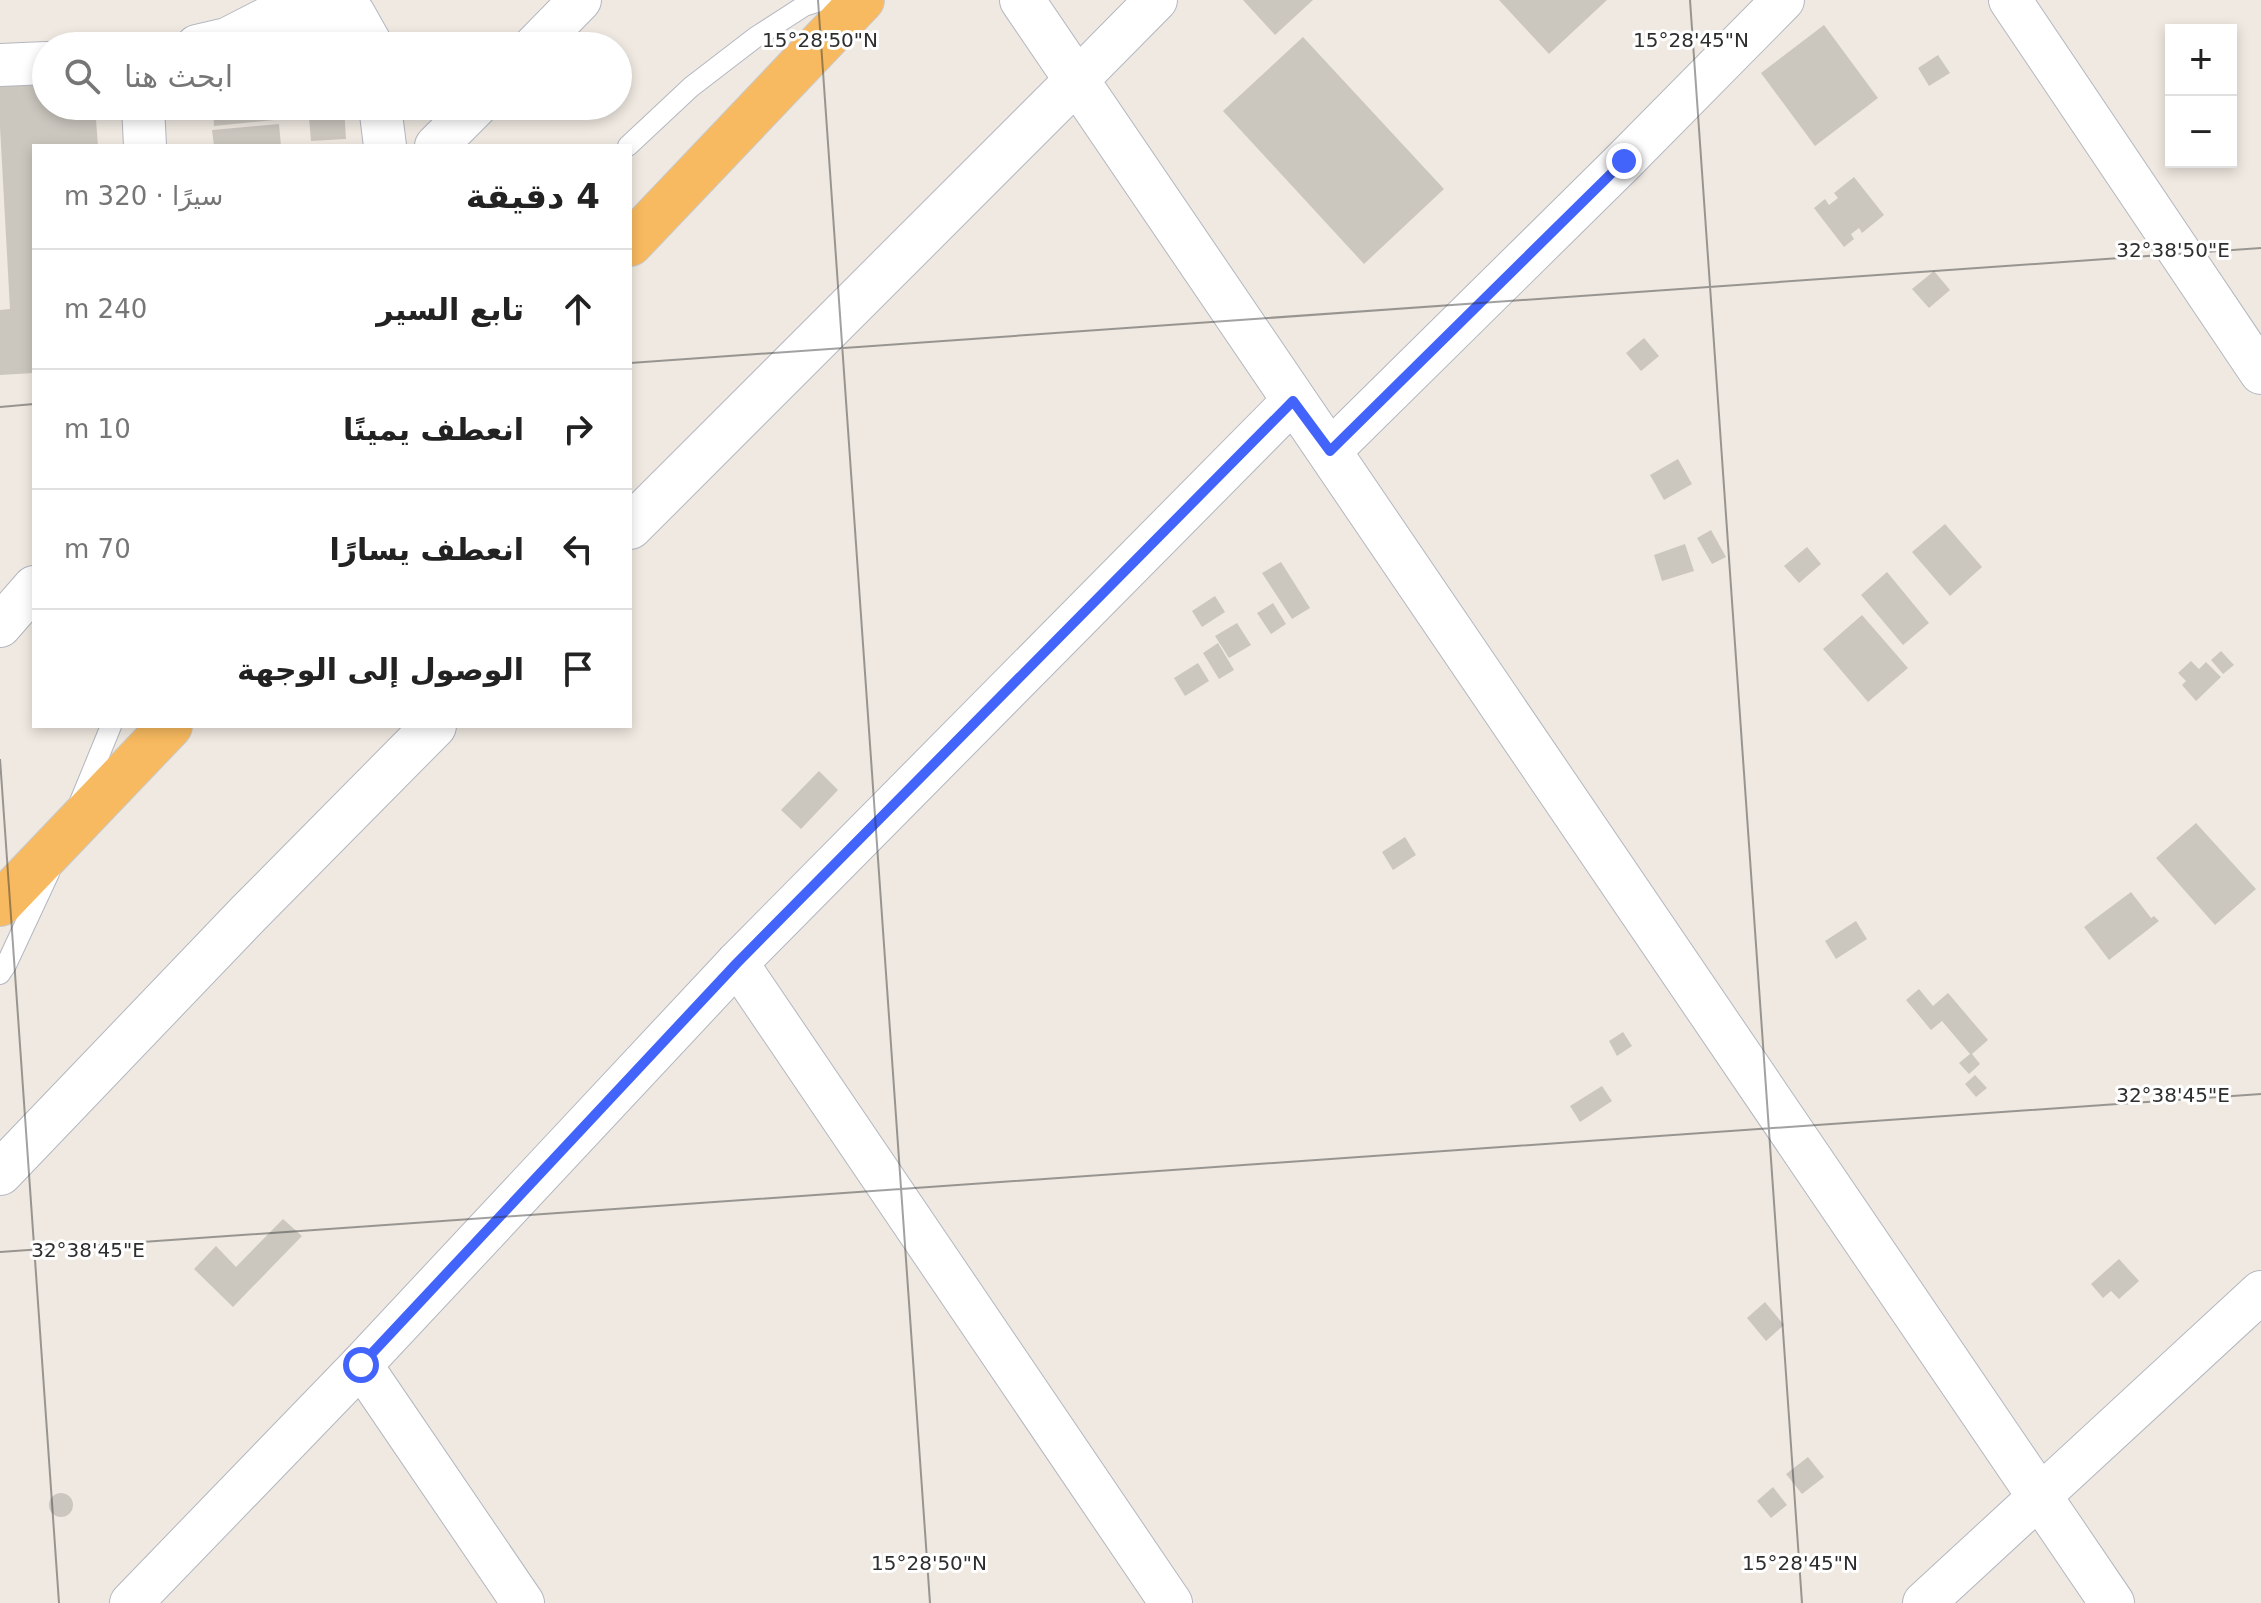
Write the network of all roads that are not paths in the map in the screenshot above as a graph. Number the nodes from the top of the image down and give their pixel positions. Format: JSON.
{"nodes":[{"id":1,"x":580,"y":0,"type":"edge"},
{"id":2,"x":823,"y":0,"type":"edge"},
{"id":3,"x":862,"y":0,"type":"edge"},
{"id":4,"x":1022,"y":0,"type":"edge"},
{"id":5,"x":1156,"y":0,"type":"edge"},
{"id":6,"x":1783,"y":0,"type":"edge"},
{"id":7,"x":2010,"y":0,"type":"edge"},
{"id":8,"x":241,"y":32,"type":"edge"},
{"id":9,"x":364,"y":32,"type":"edge"},
{"id":10,"x":549,"y":32,"type":"edge"},
{"id":11,"x":32,"y":64,"type":"edge"},
{"id":12,"x":0,"y":65,"type":"edge"},
{"id":13,"x":1077,"y":80,"type":"junction"},
{"id":14,"x":144,"y":120,"type":"edge"},
{"id":15,"x":382,"y":120,"type":"edge"},
{"id":16,"x":462,"y":120,"type":"edge"},
{"id":17,"x":145,"y":144,"type":"edge"},
{"id":18,"x":385,"y":144,"type":"edge"},
{"id":19,"x":438,"y":144,"type":"edge"},
{"id":20,"x":630,"y":144,"type":"edge"},
{"id":21,"x":632,"y":242,"type":"edge"},
{"id":22,"x":2261,"y":373,"type":"edge"},
{"id":23,"x":1293,"y":401,"type":"junction"},
{"id":24,"x":1330,"y":451,"type":"junction"},
{"id":25,"x":632,"y":525,"type":"edge"},
{"id":26,"x":32,"y":589,"type":"edge"},
{"id":27,"x":0,"y":626,"type":"edge"},
{"id":28,"x":110,"y":728,"type":"edge"},
{"id":29,"x":168,"y":728,"type":"edge"},
{"id":30,"x":432,"y":728,"type":"edge"},
{"id":31,"x":67,"y":834,"type":"junction"},
{"id":32,"x":0,"y":904,"type":"edge"},
{"id":33,"x":737,"y":963,"type":"junction"},
{"id":34,"x":0,"y":974,"type":"edge"},
{"id":35,"x":0,"y":1173,"type":"edge"},
{"id":36,"x":2261,"y":1292,"type":"edge"},
{"id":37,"x":361,"y":1365,"type":"junction"},
{"id":38,"x":2039,"y":1496,"type":"junction"},
{"id":39,"x":131,"y":1603,"type":"edge"},
{"id":40,"x":523,"y":1603,"type":"edge"},
{"id":41,"x":1171,"y":1603,"type":"edge"},
{"id":42,"x":1924,"y":1603,"type":"edge"},
{"id":43,"x":2112,"y":1603,"type":"edge"}],
"edges":[{"from":1,"to":10,"type":"street"},
{"from":2,"to":20,"type":"lane"},
{"from":3,"to":21,"type":"highway"},
{"from":4,"to":13,"type":"street"},
{"from":5,"to":13,"type":"street"},
{"from":6,"to":24,"type":"street"},
{"from":7,"to":22,"type":"street"},
{"from":8,"to":9,"type":"street"},
{"from":11,"to":12,"type":"street"},
{"from":13,"to":23,"type":"street"},
{"from":13,"to":25,"type":"street"},
{"from":14,"to":17,"type":"street"},
{"from":15,"to":18,"type":"street"},
{"from":16,"to":19,"type":"street"},
{"from":23,"to":24,"type":"street"},
{"from":23,"to":33,"type":"street"},
{"from":24,"to":38,"type":"street"},
{"from":26,"to":27,"type":"street"},
{"from":28,"to":31,"type":"lane"},
{"from":29,"to":31,"type":"highway"},
{"from":30,"to":35,"type":"street"},
{"from":31,"to":32,"type":"highway"},
{"from":31,"to":34,"type":"lane"},
{"from":33,"to":37,"type":"street"},
{"from":33,"to":41,"type":"street"},
{"from":36,"to":38,"type":"street"},
{"from":37,"to":39,"type":"street"},
{"from":37,"to":40,"type":"street"},
{"from":38,"to":42,"type":"street"},
{"from":38,"to":43,"type":"street"}]}
